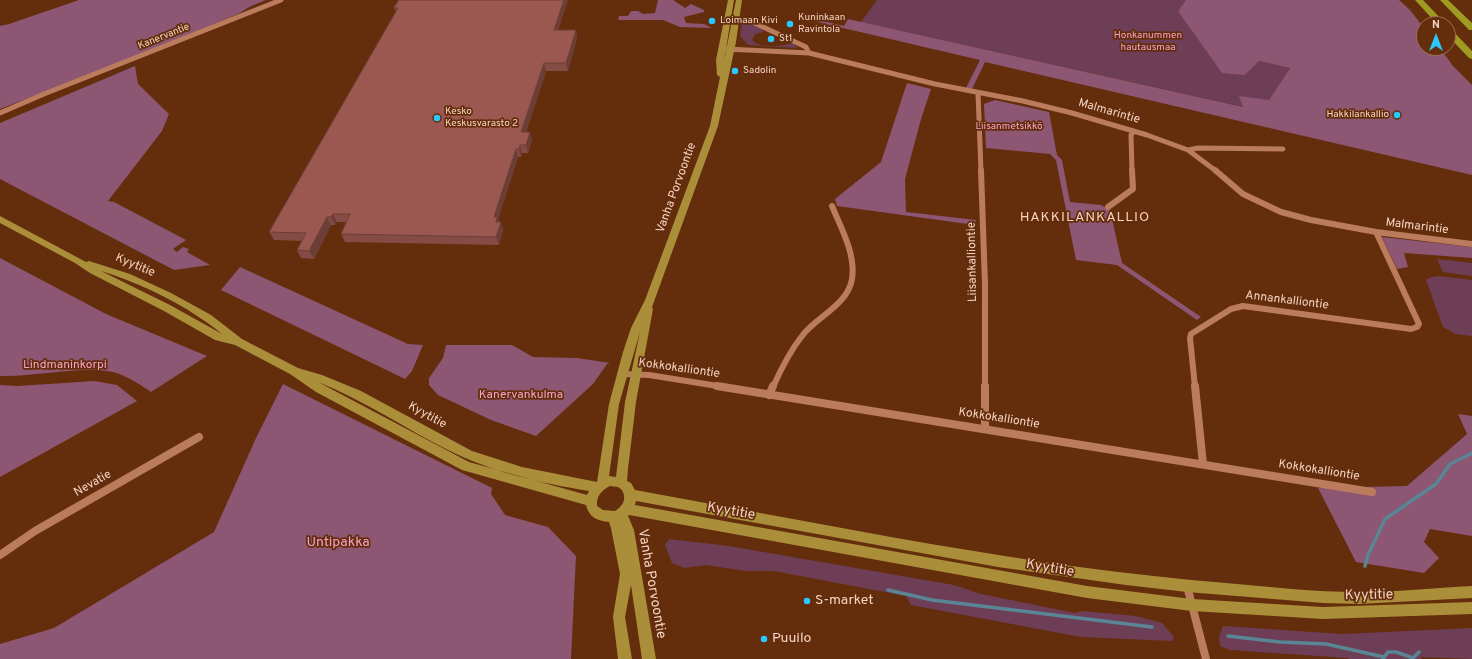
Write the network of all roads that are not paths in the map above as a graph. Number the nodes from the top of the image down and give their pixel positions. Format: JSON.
{"nodes":[{"id":1,"x":281,"y":0,"type":"edge"},
{"id":2,"x":731,"y":0,"type":"edge"},
{"id":3,"x":739,"y":0,"type":"edge"},
{"id":4,"x":1418,"y":0,"type":"edge"},
{"id":5,"x":1444,"y":0,"type":"edge"},
{"id":6,"x":1434,"y":16,"type":"edge"},
{"id":7,"x":748,"y":20,"type":"dead end"},
{"id":8,"x":1472,"y":28,"type":"edge"},
{"id":9,"x":1456,"y":39,"type":"edge"},
{"id":10,"x":721,"y":49,"type":"junction"},
{"id":11,"x":730,"y":50,"type":"junction"},
{"id":12,"x":809,"y":53,"type":"junction"},
{"id":13,"x":1472,"y":56,"type":"edge"},
{"id":14,"x":722,"y":83,"type":"junction"},
{"id":15,"x":978,"y":94,"type":"junction"},
{"id":16,"x":0,"y":113,"type":"edge"},
{"id":17,"x":1134,"y":131,"type":"junction"},
{"id":18,"x":1283,"y":148,"type":"dead end"},
{"id":19,"x":1188,"y":150,"type":"junction"},
{"id":20,"x":832,"y":206,"type":"dead end"},
{"id":21,"x":1108,"y":207,"type":"dead end"},
{"id":22,"x":0,"y":219,"type":"edge"},
{"id":23,"x":1376,"y":232,"type":"junction"},
{"id":24,"x":1472,"y":244,"type":"edge"},
{"id":25,"x":650,"y":300,"type":"junction"},
{"id":26,"x":294,"y":371,"type":"junction"},
{"id":27,"x":622,"y":374,"type":"junction"},
{"id":28,"x":636,"y":375,"type":"junction"},
{"id":29,"x":769,"y":395,"type":"junction"},
{"id":30,"x":986,"y":429,"type":"junction"},
{"id":31,"x":199,"y":437,"type":"dead end"},
{"id":32,"x":1203,"y":464,"type":"junction"},
{"id":33,"x":621,"y":482,"type":"junction"},
{"id":34,"x":600,"y":485,"type":"junction"},
{"id":35,"x":1372,"y":492,"type":"dead end"},
{"id":36,"x":631,"y":495,"type":"junction"},
{"id":37,"x":591,"y":502,"type":"junction"},
{"id":38,"x":620,"y":514,"type":"junction"},
{"id":39,"x":0,"y":554,"type":"edge"},
{"id":40,"x":1187,"y":586,"type":"junction"},
{"id":41,"x":1472,"y":592,"type":"edge"},
{"id":42,"x":1192,"y":605,"type":"junction"},
{"id":43,"x":1472,"y":608,"type":"edge"},
{"id":44,"x":625,"y":659,"type":"edge"},
{"id":45,"x":649,"y":659,"type":"edge"},
{"id":46,"x":1206,"y":659,"type":"edge"}],
"edges":[{"from":1,"to":16,"type":"street","name":"Kanervantie"},
{"from":2,"to":10,"type":"main road","name":"Vanha Porvoontie"},
{"from":3,"to":11,"type":"main road","name":"Vanha Porvoontie"},
{"from":4,"to":6,"type":"highway"},
{"from":5,"to":8,"type":"highway"},
{"from":7,"to":12,"type":"street"},
{"from":9,"to":13,"type":"highway"},
{"from":10,"to":11,"type":"street","name":"Malmarintie"},
{"from":10,"to":14,"type":"main road","name":"Vanha Porvoontie"},
{"from":11,"to":12,"type":"street","name":"Malmarintie"},
{"from":11,"to":14,"type":"main road","name":"Vanha Porvoontie"},
{"from":12,"to":15,"type":"street","name":"Malmarintie"},
{"from":14,"to":25,"type":"main road","name":"Vanha Porvoontie"},
{"from":15,"to":17,"type":"street","name":"Malmarintie"},
{"from":15,"to":30,"type":"street","name":"Liisankalliontie"},
{"from":17,"to":19,"type":"street","name":"Malmarintie"},
{"from":17,"to":21,"type":"street"},
{"from":18,"to":19,"type":"street"},
{"from":19,"to":23,"type":"street","name":"Malmarintie"},
{"from":20,"to":29,"type":"street"},
{"from":22,"to":26,"type":"main road","name":"Kyytitie"},
{"from":23,"to":24,"type":"street","name":"Malmarintie"},
{"from":23,"to":32,"type":"street","name":"Annankalliontie"},
{"from":25,"to":27,"type":"main road","name":"Vanha Porvoontie"},
{"from":25,"to":28,"type":"main road","name":"Vanha Porvoontie"},
{"from":26,"to":34,"type":"main road","name":"Kyytitie"},
{"from":26,"to":37,"type":"main road","name":"Kyytitie"},
{"from":27,"to":28,"type":"street","name":"Kokkokalliontie"},
{"from":27,"to":34,"type":"main road","name":"Vanha Porvoontie"},
{"from":28,"to":29,"type":"street","name":"Kokkokalliontie"},
{"from":28,"to":33,"type":"main road","name":"Vanha Porvoontie"},
{"from":29,"to":30,"type":"street","name":"Kokkokalliontie"},
{"from":30,"to":32,"type":"street","name":"Kokkokalliontie"},
{"from":31,"to":39,"type":"street","name":"Nevatie"},
{"from":32,"to":35,"type":"street","name":"Kokkokalliontie"},
{"from":33,"to":34,"type":"main road"},
{"from":33,"to":36,"type":"main road"},
{"from":34,"to":37,"type":"main road"},
{"from":36,"to":38,"type":"main road"},
{"from":36,"to":40,"type":"main road","name":"Kyytitie"},
{"from":37,"to":38,"type":"main road"},
{"from":38,"to":42,"type":"main road","name":"Kyytitie"},
{"from":38,"to":44,"type":"main road","name":"Vanha Porvoontie"},
{"from":38,"to":45,"type":"main road","name":"Vanha Porvoontie"},
{"from":40,"to":41,"type":"main road","name":"Kyytitie"},
{"from":40,"to":42,"type":"street"},
{"from":42,"to":43,"type":"main road","name":"Kyytitie"},
{"from":42,"to":46,"type":"street"}]}
